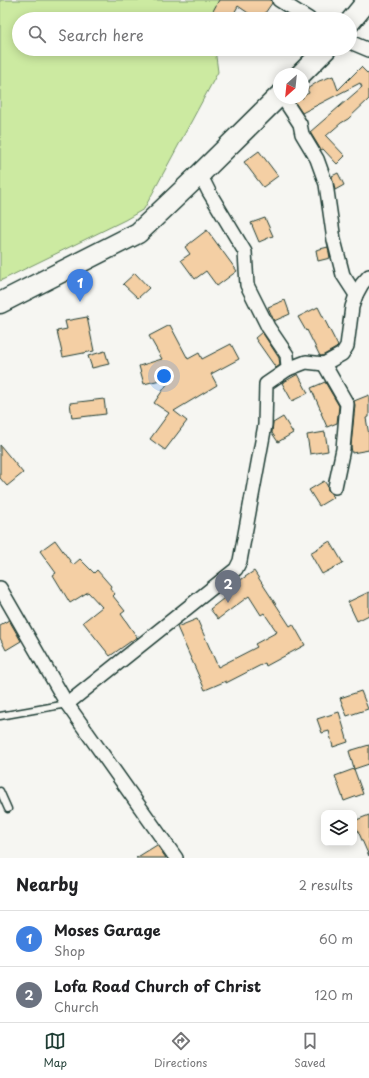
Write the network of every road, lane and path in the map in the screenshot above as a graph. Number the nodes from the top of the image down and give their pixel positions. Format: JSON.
{"nodes":[{"id":1,"x":279,"y":0,"type":"edge"},
{"id":2,"x":368,"y":0,"type":"edge"},
{"id":3,"x":298,"y":12,"type":"edge"},
{"id":4,"x":357,"y":13,"type":"edge"},
{"id":5,"x":357,"y":45,"type":"edge"},
{"id":6,"x":369,"y":50,"type":"edge"},
{"id":7,"x":319,"y":56,"type":"edge"},
{"id":8,"x":307,"y":68,"type":"edge"},
{"id":9,"x":273,"y":102,"type":"edge"},
{"id":10,"x":287,"y":104,"type":"edge"},
{"id":11,"x":200,"y":174,"type":"junction"},
{"id":12,"x":369,"y":276,"type":"edge"},
{"id":13,"x":356,"y":295,"type":"junction"},
{"id":14,"x":0,"y":303,"type":"edge"},
{"id":15,"x":324,"y":364,"type":"junction"},
{"id":16,"x":288,"y":369,"type":"junction"},
{"id":17,"x":335,"y":487,"type":"dead end"},
{"id":18,"x":0,"y":588,"type":"edge"},
{"id":19,"x":68,"y":704,"type":"junction"},
{"id":20,"x":0,"y":716,"type":"edge"},
{"id":21,"x":0,"y":791,"type":"edge"},
{"id":22,"x":8,"y":809,"type":"dead end"},
{"id":23,"x":176,"y":858,"type":"edge"}],
"edges":[{"from":1,"to":3,"type":"street"},
{"from":2,"to":4,"type":"main road"},
{"from":5,"to":6,"type":"street"},
{"from":7,"to":8,"type":"main road"},
{"from":9,"to":11,"type":"main road"},
{"from":10,"to":13,"type":"street"},
{"from":11,"to":14,"type":"main road"},
{"from":11,"to":16,"type":"street"},
{"from":12,"to":13,"type":"street"},
{"from":13,"to":15,"type":"street"},
{"from":15,"to":16,"type":"street"},
{"from":15,"to":17,"type":"street"},
{"from":16,"to":19,"type":"street"},
{"from":18,"to":19,"type":"street"},
{"from":19,"to":20,"type":"lane"},
{"from":19,"to":23,"type":"street"},
{"from":21,"to":22,"type":"lane"}]}
